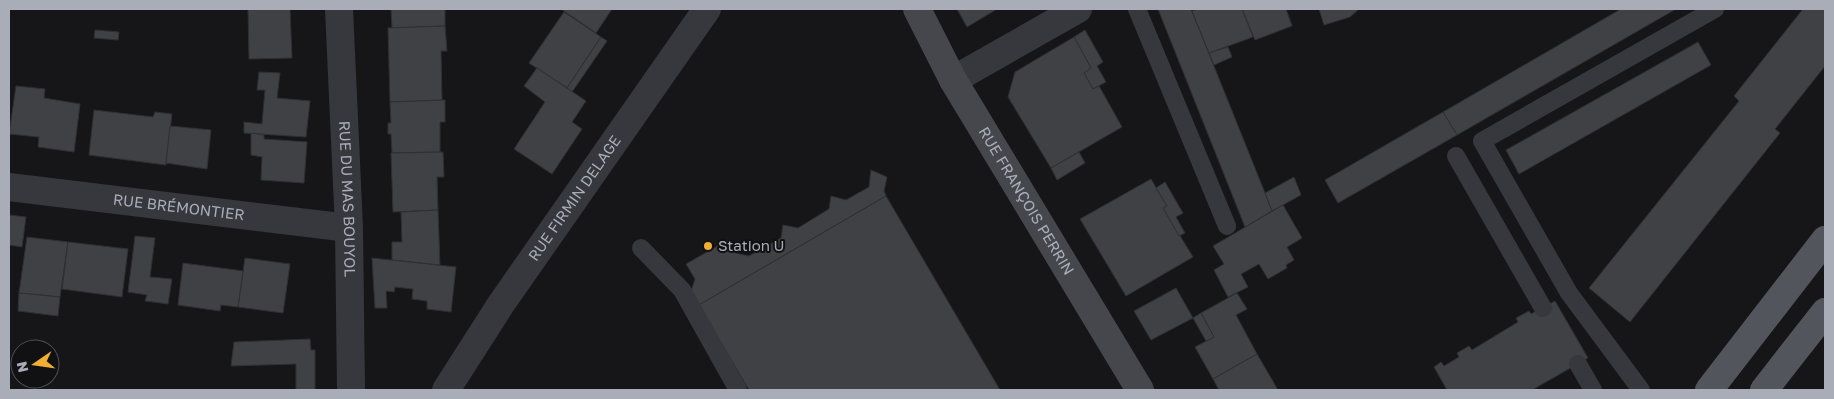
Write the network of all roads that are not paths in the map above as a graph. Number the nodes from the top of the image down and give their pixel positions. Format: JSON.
{"nodes":[{"id":1,"x":339,"y":9,"type":"edge"},
{"id":2,"x":707,"y":9,"type":"edge"},
{"id":3,"x":917,"y":9,"type":"edge"},
{"id":4,"x":1078,"y":9,"type":"edge"},
{"id":5,"x":1137,"y":9,"type":"edge"},
{"id":6,"x":1715,"y":9,"type":"edge"},
{"id":7,"x":953,"y":80,"type":"junction"},
{"id":8,"x":1456,"y":156,"type":"dead end"},
{"id":9,"x":9,"y":187,"type":"edge"},
{"id":10,"x":1227,"y":226,"type":"dead end"},
{"id":11,"x":349,"y":228,"type":"junction"},
{"id":12,"x":1825,"y":240,"type":"edge"},
{"id":13,"x":641,"y":248,"type":"dead end"},
{"id":14,"x":1543,"y":308,"type":"dead end"},
{"id":15,"x":1825,"y":312,"type":"edge"},
{"id":16,"x":1578,"y":364,"type":"dead end"},
{"id":17,"x":351,"y":390,"type":"edge"},
{"id":18,"x":446,"y":390,"type":"edge"},
{"id":19,"x":738,"y":390,"type":"edge"},
{"id":20,"x":1140,"y":390,"type":"edge"},
{"id":21,"x":1593,"y":390,"type":"edge"},
{"id":22,"x":1641,"y":390,"type":"edge"},
{"id":23,"x":1709,"y":390,"type":"edge"},
{"id":24,"x":1764,"y":390,"type":"edge"}],
"edges":[{"from":1,"to":11,"type":"street","name":"RUE DU MAS BOUYOL"},
{"from":2,"to":18,"type":"street","name":"RUE FIRMIN DELAGE"},
{"from":3,"to":7,"type":"main road","name":"RUE FRANÇOIS PERRIN"},
{"from":4,"to":7,"type":"street"},
{"from":5,"to":10,"type":"lane"},
{"from":6,"to":22,"type":"lane"},
{"from":7,"to":20,"type":"main road","name":"RUE FRANÇOIS PERRIN"},
{"from":8,"to":14,"type":"lane"},
{"from":9,"to":11,"type":"street","name":"RUE BRÉMONTIER"},
{"from":11,"to":17,"type":"street","name":"RUE DU MAS BOUYOL"},
{"from":12,"to":23,"type":"main road"},
{"from":13,"to":19,"type":"lane"},
{"from":15,"to":24,"type":"main road"},
{"from":16,"to":21,"type":"lane"}]}
